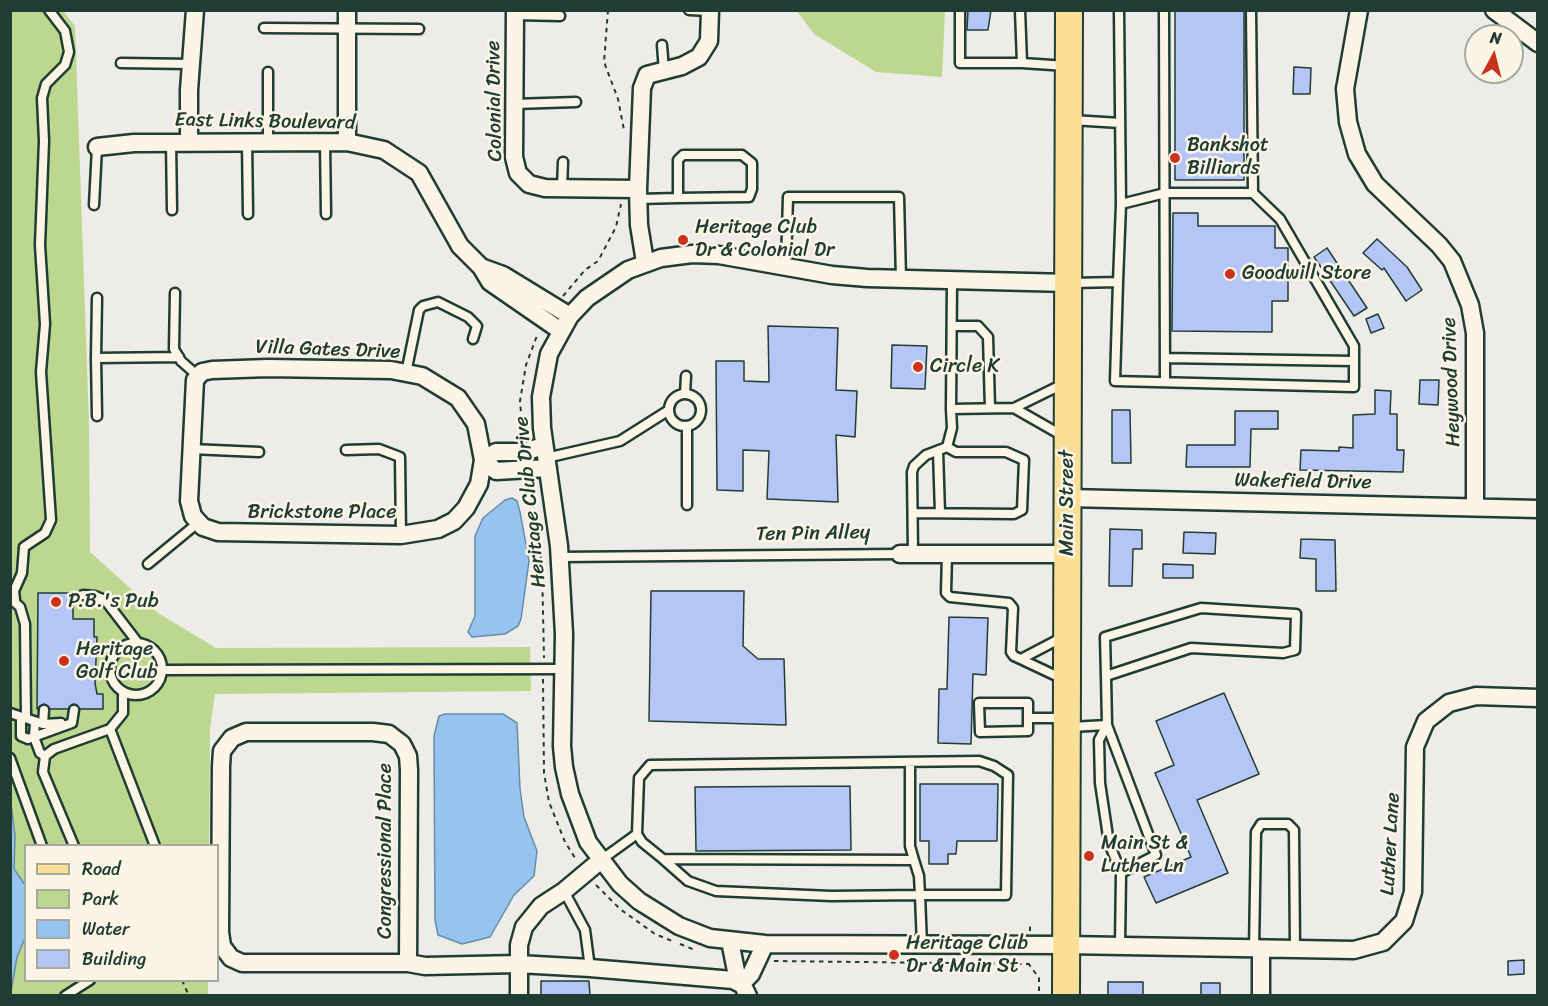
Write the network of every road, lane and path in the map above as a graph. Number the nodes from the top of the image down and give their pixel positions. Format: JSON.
{"nodes":[{"id":1,"x":50,"y":10,"type":"edge"},
{"id":2,"x":195,"y":10,"type":"edge"},
{"id":3,"x":347,"y":10,"type":"edge"},
{"id":4,"x":608,"y":10,"type":"edge"},
{"id":5,"x":689,"y":10,"type":"edge"},
{"id":6,"x":960,"y":10,"type":"edge"},
{"id":7,"x":1020,"y":10,"type":"edge"},
{"id":8,"x":1069,"y":10,"type":"edge"},
{"id":9,"x":1119,"y":10,"type":"edge"},
{"id":10,"x":1164,"y":10,"type":"edge"},
{"id":11,"x":1251,"y":10,"type":"edge"},
{"id":12,"x":1359,"y":10,"type":"edge"},
{"id":13,"x":1494,"y":10,"type":"edge"},
{"id":14,"x":710,"y":11,"type":"edge"},
{"id":15,"x":515,"y":13,"type":"edge"},
{"id":16,"x":560,"y":16,"type":"dead end"},
{"id":17,"x":264,"y":28,"type":"dead end"},
{"id":18,"x":419,"y":29,"type":"dead end"},
{"id":19,"x":347,"y":30,"type":"junction"},
{"id":20,"x":1538,"y":43,"type":"edge"},
{"id":21,"x":662,"y":45,"type":"dead end"},
{"id":22,"x":121,"y":63,"type":"dead end"},
{"id":23,"x":1022,"y":63,"type":"junction"},
{"id":24,"x":191,"y":64,"type":"junction"},
{"id":25,"x":1069,"y":66,"type":"junction"},
{"id":26,"x":664,"y":71,"type":"junction"},
{"id":27,"x":268,"y":72,"type":"dead end"},
{"id":28,"x":576,"y":102,"type":"dead end"},
{"id":29,"x":514,"y":104,"type":"junction"},
{"id":30,"x":1069,"y":120,"type":"junction"},
{"id":31,"x":1120,"y":123,"type":"junction"},
{"id":32,"x":626,"y":140,"type":"dead end"},
{"id":33,"x":171,"y":142,"type":"junction"},
{"id":34,"x":189,"y":142,"type":"junction"},
{"id":35,"x":247,"y":142,"type":"junction"},
{"id":36,"x":347,"y":142,"type":"junction"},
{"id":37,"x":268,"y":143,"type":"junction"},
{"id":38,"x":325,"y":143,"type":"junction"},
{"id":39,"x":97,"y":147,"type":"joint"},
{"id":40,"x":563,"y":162,"type":"dead end"},
{"id":41,"x":562,"y":188,"type":"junction"},
{"id":42,"x":633,"y":192,"type":"junction"},
{"id":43,"x":1165,"y":193,"type":"junction"},
{"id":44,"x":1253,"y":193,"type":"junction"},
{"id":45,"x":678,"y":198,"type":"junction"},
{"id":46,"x":1121,"y":204,"type":"junction"},
{"id":47,"x":94,"y":205,"type":"dead end"},
{"id":48,"x":172,"y":210,"type":"dead end"},
{"id":49,"x":248,"y":214,"type":"dead end"},
{"id":50,"x":326,"y":214,"type":"dead end"},
{"id":51,"x":645,"y":262,"type":"junction"},
{"id":52,"x":786,"y":267,"type":"junction"},
{"id":53,"x":901,"y":279,"type":"junction"},
{"id":54,"x":952,"y":282,"type":"junction"},
{"id":55,"x":1118,"y":282,"type":"junction"},
{"id":56,"x":1069,"y":283,"type":"junction"},
{"id":57,"x":175,"y":293,"type":"dead end"},
{"id":58,"x":97,"y":298,"type":"dead end"},
{"id":59,"x":557,"y":314,"type":"junction"},
{"id":60,"x":952,"y":326,"type":"junction"},
{"id":61,"x":473,"y":339,"type":"dead end"},
{"id":62,"x":178,"y":357,"type":"junction"},
{"id":63,"x":96,"y":358,"type":"junction"},
{"id":64,"x":1165,"y":358,"type":"junction"},
{"id":65,"x":1354,"y":361,"type":"junction"},
{"id":66,"x":406,"y":373,"type":"junction"},
{"id":67,"x":198,"y":376,"type":"junction"},
{"id":68,"x":686,"y":376,"type":"dead end"},
{"id":69,"x":1069,"y":381,"type":"junction"},
{"id":70,"x":1165,"y":382,"type":"junction"},
{"id":71,"x":685,"y":394,"type":"junction"},
{"id":72,"x":990,"y":408,"type":"junction"},
{"id":73,"x":1014,"y":408,"type":"junction"},
{"id":74,"x":951,"y":409,"type":"junction"},
{"id":75,"x":669,"y":410,"type":"junction"},
{"id":76,"x":97,"y":416,"type":"dead end"},
{"id":77,"x":687,"y":426,"type":"junction"},
{"id":78,"x":1068,"y":439,"type":"junction"},
{"id":79,"x":191,"y":449,"type":"junction"},
{"id":80,"x":943,"y":449,"type":"junction"},
{"id":81,"x":346,"y":450,"type":"dead end"},
{"id":82,"x":525,"y":451,"type":"junction"},
{"id":83,"x":259,"y":452,"type":"dead end"},
{"id":84,"x":546,"y":458,"type":"junction"},
{"id":85,"x":483,"y":460,"type":"junction"},
{"id":86,"x":529,"y":470,"type":"junction"},
{"id":87,"x":1068,"y":498,"type":"junction"},
{"id":88,"x":687,"y":505,"type":"dead end"},
{"id":89,"x":1475,"y":507,"type":"junction"},
{"id":90,"x":1538,"y":509,"type":"edge"},
{"id":91,"x":913,"y":513,"type":"junction"},
{"id":92,"x":940,"y":513,"type":"junction"},
{"id":93,"x":199,"y":522,"type":"junction"},
{"id":94,"x":401,"y":535,"type":"junction"},
{"id":95,"x":907,"y":554,"type":"junction"},
{"id":96,"x":946,"y":554,"type":"junction"},
{"id":97,"x":1068,"y":554,"type":"junction"},
{"id":98,"x":559,"y":557,"type":"junction"},
{"id":99,"x":148,"y":564,"type":"dead end"},
{"id":100,"x":13,"y":587,"type":"edge"},
{"id":101,"x":83,"y":596,"type":"dead end"},
{"id":102,"x":13,"y":599,"type":"edge"},
{"id":103,"x":1068,"y":635,"type":"junction"},
{"id":104,"x":138,"y":643,"type":"junction"},
{"id":105,"x":1021,"y":659,"type":"junction"},
{"id":106,"x":543,"y":669,"type":"junction"},
{"id":107,"x":564,"y":669,"type":"junction"},
{"id":108,"x":162,"y":670,"type":"junction"},
{"id":109,"x":1106,"y":676,"type":"junction"},
{"id":110,"x":1067,"y":682,"type":"junction"},
{"id":111,"x":123,"y":692,"type":"junction"},
{"id":112,"x":1538,"y":698,"type":"edge"},
{"id":113,"x":44,"y":710,"type":"dead end"},
{"id":114,"x":10,"y":713,"type":"edge"},
{"id":115,"x":1028,"y":718,"type":"junction"},
{"id":116,"x":23,"y":719,"type":"junction"},
{"id":117,"x":39,"y":723,"type":"junction"},
{"id":118,"x":1067,"y":723,"type":"junction"},
{"id":119,"x":10,"y":725,"type":"edge"},
{"id":120,"x":1107,"y":725,"type":"junction"},
{"id":121,"x":110,"y":729,"type":"junction"},
{"id":122,"x":34,"y":737,"type":"junction"},
{"id":123,"x":45,"y":756,"type":"junction"},
{"id":124,"x":10,"y":758,"type":"edge"},
{"id":125,"x":910,"y":763,"type":"junction"},
{"id":126,"x":637,"y":834,"type":"junction"},
{"id":127,"x":41,"y":844,"type":"edge"},
{"id":128,"x":73,"y":844,"type":"edge"},
{"id":129,"x":154,"y":844,"type":"edge"},
{"id":130,"x":663,"y":859,"type":"junction"},
{"id":131,"x":600,"y":860,"type":"junction"},
{"id":132,"x":914,"y":860,"type":"junction"},
{"id":133,"x":586,"y":873,"type":"junction"},
{"id":134,"x":1120,"y":873,"type":"junction"},
{"id":135,"x":564,"y":891,"type":"junction"},
{"id":136,"x":920,"y":896,"type":"junction"},
{"id":137,"x":730,"y":941,"type":"junction"},
{"id":138,"x":765,"y":944,"type":"junction"},
{"id":139,"x":921,"y":945,"type":"junction"},
{"id":140,"x":1066,"y":945,"type":"junction"},
{"id":141,"x":1120,"y":946,"type":"junction"},
{"id":142,"x":1258,"y":950,"type":"junction"},
{"id":143,"x":1295,"y":950,"type":"junction"},
{"id":144,"x":703,"y":952,"type":"dead end"},
{"id":145,"x":756,"y":960,"type":"junction"},
{"id":146,"x":408,"y":963,"type":"junction"},
{"id":147,"x":518,"y":964,"type":"junction"},
{"id":148,"x":1028,"y":964,"type":"dead end"},
{"id":149,"x":590,"y":968,"type":"junction"},
{"id":150,"x":88,"y":982,"type":"edge"},
{"id":151,"x":182,"y":982,"type":"edge"},
{"id":152,"x":745,"y":990,"type":"edge"},
{"id":153,"x":70,"y":994,"type":"edge"},
{"id":154,"x":189,"y":996,"type":"edge"},
{"id":155,"x":519,"y":996,"type":"edge"},
{"id":156,"x":1066,"y":996,"type":"edge"},
{"id":157,"x":1261,"y":996,"type":"edge"}],
"edges":[{"from":1,"to":100,"type":"lane"},
{"from":2,"to":24,"type":"street"},
{"from":3,"to":19,"type":"street"},
{"from":4,"to":32,"type":"path"},
{"from":5,"to":14,"type":"lane"},
{"from":6,"to":23,"type":"lane"},
{"from":7,"to":23,"type":"lane"},
{"from":8,"to":25,"type":"main road","name":"Main Street"},
{"from":9,"to":31,"type":"lane"},
{"from":10,"to":43,"type":"lane"},
{"from":11,"to":44,"type":"lane"},
{"from":12,"to":89,"type":"street","name":"Heywood Drive"},
{"from":13,"to":20,"type":"street"},
{"from":14,"to":26,"type":"street"},
{"from":15,"to":16,"type":"lane"},
{"from":15,"to":29,"type":"street","name":"Colonial Drive"},
{"from":17,"to":19,"type":"lane"},
{"from":18,"to":19,"type":"lane"},
{"from":19,"to":36,"type":"street"},
{"from":21,"to":26,"type":"lane"},
{"from":22,"to":24,"type":"lane"},
{"from":23,"to":25,"type":"lane"},
{"from":24,"to":34,"type":"street"},
{"from":25,"to":30,"type":"main road","name":"Main Street"},
{"from":26,"to":42,"type":"street"},
{"from":27,"to":37,"type":"lane"},
{"from":28,"to":29,"type":"lane"},
{"from":29,"to":41,"type":"street","name":"Colonial Drive"},
{"from":30,"to":31,"type":"lane"},
{"from":30,"to":56,"type":"main road","name":"Main Street"},
{"from":31,"to":46,"type":"lane"},
{"from":33,"to":34,"type":"street","name":"East Links Boulevard"},
{"from":33,"to":39,"type":"street","name":"East Links Boulevard"},
{"from":33,"to":48,"type":"lane"},
{"from":34,"to":35,"type":"street","name":"East Links Boulevard"},
{"from":35,"to":37,"type":"street","name":"East Links Boulevard"},
{"from":35,"to":49,"type":"lane"},
{"from":36,"to":38,"type":"street","name":"East Links Boulevard"},
{"from":36,"to":59,"type":"street","name":"East Links Boulevard"},
{"from":37,"to":38,"type":"street","name":"East Links Boulevard"},
{"from":38,"to":50,"type":"lane"},
{"from":39,"to":47,"type":"lane"},
{"from":40,"to":41,"type":"lane"},
{"from":41,"to":42,"type":"street","name":"Colonial Drive"},
{"from":42,"to":45,"type":"lane"},
{"from":42,"to":51,"type":"street"},
{"from":42,"to":59,"type":"path"},
{"from":43,"to":44,"type":"lane"},
{"from":43,"to":46,"type":"lane"},
{"from":43,"to":64,"type":"lane"},
{"from":44,"to":65,"type":"lane"},
{"from":45,"to":45,"type":"lane"},
{"from":46,"to":55,"type":"lane"},
{"from":51,"to":52,"type":"street","name":"Heritage Club Drive"},
{"from":51,"to":59,"type":"street","name":"Heritage Club Drive"},
{"from":52,"to":53,"type":"street","name":"Heritage Club Drive"},
{"from":52,"to":53,"type":"lane"},
{"from":53,"to":54,"type":"street","name":"Heritage Club Drive"},
{"from":54,"to":56,"type":"street","name":"Heritage Club Drive"},
{"from":54,"to":60,"type":"lane"},
{"from":55,"to":56,"type":"lane"},
{"from":55,"to":70,"type":"lane"},
{"from":56,"to":69,"type":"main road","name":"Main Street"},
{"from":57,"to":62,"type":"lane"},
{"from":58,"to":63,"type":"lane"},
{"from":59,"to":82,"type":"path"},
{"from":59,"to":84,"type":"street","name":"Heritage Club Drive"},
{"from":60,"to":72,"type":"lane"},
{"from":60,"to":74,"type":"lane"},
{"from":61,"to":66,"type":"lane"},
{"from":62,"to":63,"type":"lane"},
{"from":62,"to":67,"type":"lane"},
{"from":63,"to":76,"type":"lane"},
{"from":64,"to":65,"type":"lane"},
{"from":64,"to":70,"type":"lane"},
{"from":65,"to":70,"type":"lane"},
{"from":66,"to":67,"type":"street","name":"Villa Gates Drive"},
{"from":66,"to":85,"type":"street","name":"Villa Gates Drive"},
{"from":67,"to":79,"type":"street"},
{"from":68,"to":71,"type":"lane"},
{"from":69,"to":73,"type":"lane"},
{"from":69,"to":78,"type":"main road","name":"Main Street"},
{"from":71,"to":75,"type":"lane"},
{"from":71,"to":77,"type":"lane"},
{"from":72,"to":73,"type":"lane"},
{"from":72,"to":74,"type":"lane"},
{"from":73,"to":78,"type":"lane"},
{"from":74,"to":80,"type":"lane"},
{"from":75,"to":77,"type":"lane"},
{"from":75,"to":84,"type":"lane"},
{"from":77,"to":88,"type":"lane"},
{"from":78,"to":87,"type":"main road","name":"Main Street"},
{"from":79,"to":83,"type":"lane"},
{"from":79,"to":93,"type":"street"},
{"from":80,"to":91,"type":"lane"},
{"from":80,"to":92,"type":"lane"},
{"from":80,"to":92,"type":"lane"},
{"from":81,"to":94,"type":"lane"},
{"from":82,"to":84,"type":"street"},
{"from":82,"to":85,"type":"street"},
{"from":84,"to":86,"type":"street"},
{"from":84,"to":98,"type":"street","name":"Heritage Club Drive"},
{"from":85,"to":86,"type":"street"},
{"from":85,"to":94,"type":"street","name":"Brickstone Place"},
{"from":86,"to":106,"type":"path"},
{"from":87,"to":89,"type":"street","name":"Wakefield Drive"},
{"from":87,"to":97,"type":"main road","name":"Main Street"},
{"from":89,"to":90,"type":"street","name":"Wakefield Drive"},
{"from":91,"to":92,"type":"lane"},
{"from":91,"to":95,"type":"lane"},
{"from":93,"to":94,"type":"street","name":"Brickstone Place"},
{"from":93,"to":99,"type":"lane"},
{"from":95,"to":96,"type":"street","name":"Ten Pin Alley"},
{"from":95,"to":98,"type":"lane","name":"Ten Pin Alley"},
{"from":96,"to":97,"type":"street","name":"Ten Pin Alley"},
{"from":96,"to":105,"type":"lane"},
{"from":97,"to":103,"type":"main road","name":"Main Street"},
{"from":98,"to":107,"type":"street","name":"Heritage Club Drive"},
{"from":100,"to":102,"type":"lane"},
{"from":101,"to":104,"type":"lane"},
{"from":102,"to":116,"type":"lane"},
{"from":103,"to":105,"type":"lane"},
{"from":103,"to":110,"type":"main road","name":"Main Street"},
{"from":104,"to":108,"type":"lane"},
{"from":104,"to":111,"type":"lane"},
{"from":105,"to":110,"type":"lane"},
{"from":106,"to":107,"type":"lane"},
{"from":106,"to":108,"type":"lane"},
{"from":106,"to":133,"type":"path"},
{"from":107,"to":131,"type":"street","name":"Heritage Club Drive"},
{"from":108,"to":111,"type":"lane"},
{"from":109,"to":109,"type":"lane"},
{"from":109,"to":120,"type":"lane"},
{"from":110,"to":118,"type":"main road","name":"Main Street"},
{"from":111,"to":121,"type":"lane"},
{"from":112,"to":143,"type":"street","name":"Luther Lane"},
{"from":113,"to":117,"type":"lane"},
{"from":114,"to":116,"type":"lane"},
{"from":115,"to":115,"type":"lane"},
{"from":115,"to":118,"type":"lane"},
{"from":116,"to":117,"type":"lane"},
{"from":116,"to":119,"type":"lane"},
{"from":116,"to":122,"type":"lane"},
{"from":117,"to":122,"type":"lane"},
{"from":117,"to":122,"type":"lane"},
{"from":118,"to":120,"type":"lane"},
{"from":118,"to":140,"type":"main road","name":"Main Street"},
{"from":120,"to":134,"type":"lane"},
{"from":120,"to":134,"type":"lane"},
{"from":121,"to":123,"type":"lane"},
{"from":121,"to":129,"type":"lane"},
{"from":122,"to":123,"type":"lane"},
{"from":123,"to":128,"type":"lane"},
{"from":124,"to":127,"type":"lane"},
{"from":125,"to":126,"type":"lane"},
{"from":125,"to":132,"type":"lane"},
{"from":125,"to":136,"type":"lane"},
{"from":126,"to":130,"type":"lane"},
{"from":126,"to":131,"type":"lane"},
{"from":130,"to":132,"type":"lane"},
{"from":130,"to":136,"type":"lane"},
{"from":131,"to":133,"type":"street"},
{"from":131,"to":137,"type":"street","name":"Heritage Club Drive"},
{"from":132,"to":136,"type":"lane"},
{"from":133,"to":135,"type":"street"},
{"from":133,"to":144,"type":"path"},
{"from":134,"to":141,"type":"lane"},
{"from":135,"to":147,"type":"street"},
{"from":135,"to":149,"type":"lane"},
{"from":136,"to":139,"type":"lane"},
{"from":137,"to":138,"type":"street","name":"Heritage Club Drive"},
{"from":137,"to":152,"type":"street"},
{"from":138,"to":139,"type":"street","name":"Heritage Club Drive"},
{"from":138,"to":145,"type":"street"},
{"from":139,"to":140,"type":"street","name":"Heritage Club Drive"},
{"from":140,"to":141,"type":"street","name":"Luther Lane"},
{"from":140,"to":156,"type":"main road","name":"Main Street"},
{"from":141,"to":142,"type":"street","name":"Luther Lane"},
{"from":142,"to":143,"type":"street","name":"Luther Lane"},
{"from":142,"to":143,"type":"lane"},
{"from":142,"to":157,"type":"street"},
{"from":145,"to":148,"type":"path"},
{"from":145,"to":152,"type":"street"},
{"from":146,"to":146,"type":"street","name":"Congressional Place"},
{"from":146,"to":147,"type":"street","name":"Congressional Place"},
{"from":147,"to":149,"type":"street","name":"Congressional Place"},
{"from":147,"to":155,"type":"street"},
{"from":149,"to":152,"type":"street","name":"Congressional Place"},
{"from":150,"to":153,"type":"lane"},
{"from":151,"to":154,"type":"path"}]}
